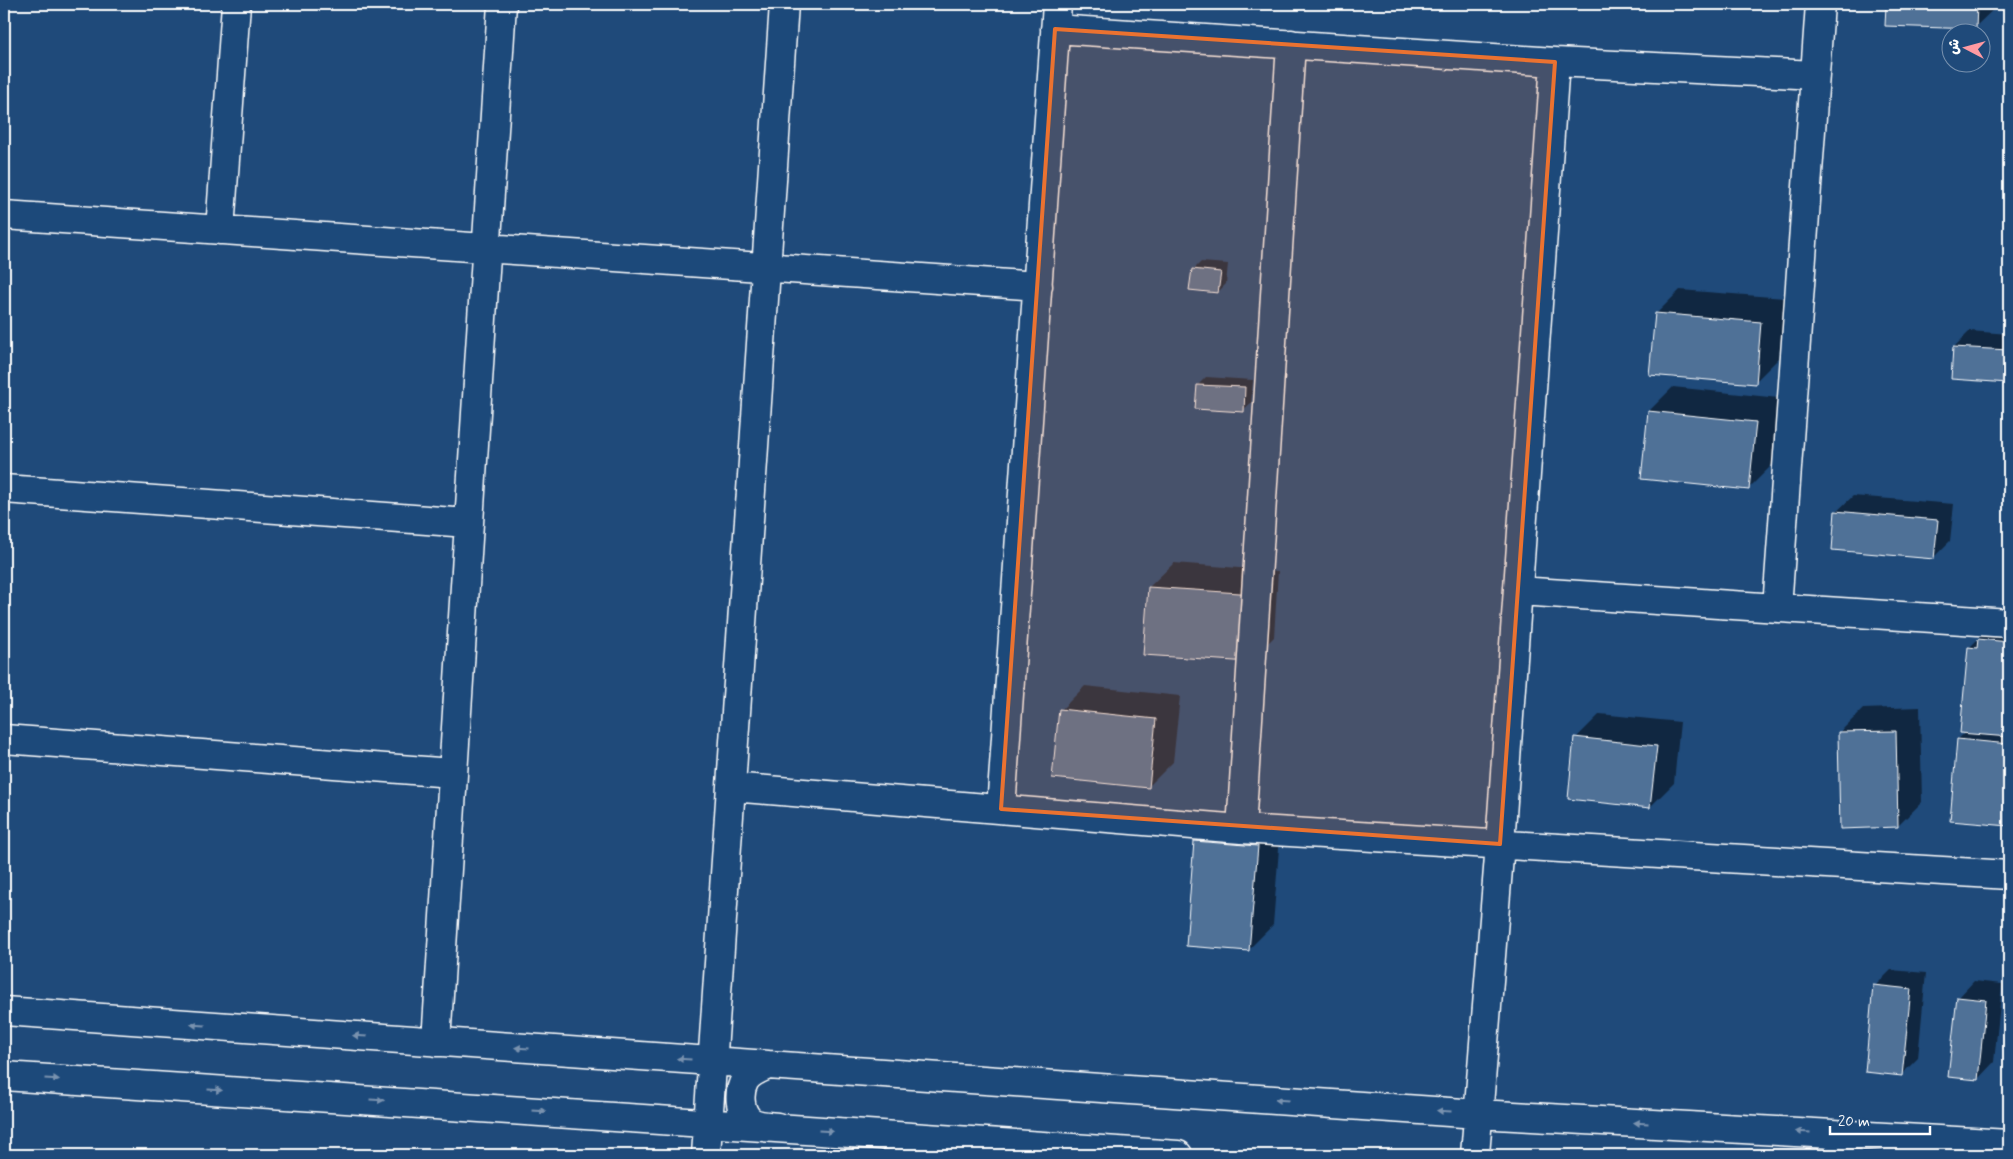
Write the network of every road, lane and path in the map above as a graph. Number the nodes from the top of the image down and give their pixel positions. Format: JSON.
{"nodes":[{"id":1,"x":236,"y":4,"type":"edge"},
{"id":2,"x":502,"y":4,"type":"edge"},
{"id":3,"x":784,"y":4,"type":"edge"},
{"id":4,"x":1820,"y":4,"type":"edge"},
{"id":5,"x":1056,"y":16,"type":"edge"},
{"id":6,"x":1291,"y":44,"type":"junction"},
{"id":7,"x":1554,"y":62,"type":"junction"},
{"id":8,"x":1815,"y":75,"type":"junction"},
{"id":9,"x":4,"y":215,"type":"edge"},
{"id":10,"x":220,"y":230,"type":"junction"},
{"id":11,"x":485,"y":248,"type":"junction"},
{"id":12,"x":766,"y":268,"type":"junction"},
{"id":13,"x":1038,"y":286,"type":"junction"},
{"id":14,"x":4,"y":489,"type":"edge"},
{"id":15,"x":468,"y":523,"type":"junction"},
{"id":16,"x":1518,"y":591,"type":"junction"},
{"id":17,"x":1777,"y":608,"type":"junction"},
{"id":18,"x":2009,"y":623,"type":"edge"},
{"id":19,"x":4,"y":738,"type":"edge"},
{"id":20,"x":452,"y":772,"type":"junction"},
{"id":21,"x":731,"y":787,"type":"junction"},
{"id":22,"x":1001,"y":810,"type":"junction"},
{"id":23,"x":1242,"y":829,"type":"junction"},
{"id":24,"x":1500,"y":844,"type":"junction"},
{"id":25,"x":2009,"y":875,"type":"edge"},
{"id":26,"x":4,"y":1011,"type":"edge"},
{"id":27,"x":436,"y":1042,"type":"junction"},
{"id":28,"x":713,"y":1061,"type":"junction"},
{"id":29,"x":768,"y":1065,"type":"junction"},
{"id":30,"x":4,"y":1076,"type":"edge"},
{"id":31,"x":740,"y":1093,"type":"junction"},
{"id":32,"x":709,"y":1110,"type":"junction"},
{"id":33,"x":1478,"y":1114,"type":"junction"},
{"id":34,"x":777,"y":1127,"type":"junction"},
{"id":35,"x":2009,"y":1144,"type":"edge"},
{"id":36,"x":975,"y":1149,"type":"edge"},
{"id":37,"x":706,"y":1155,"type":"edge"},
{"id":38,"x":1178,"y":1155,"type":"edge"},
{"id":39,"x":1475,"y":1155,"type":"edge"}],
"edges":[{"from":1,"to":10,"type":"street"},
{"from":2,"to":11,"type":"street"},
{"from":3,"to":12,"type":"street"},
{"from":4,"to":8,"type":"street"},
{"from":5,"to":6,"type":"street"},
{"from":5,"to":13,"type":"street"},
{"from":6,"to":7,"type":"street"},
{"from":6,"to":23,"type":"street"},
{"from":7,"to":8,"type":"street"},
{"from":7,"to":16,"type":"street"},
{"from":8,"to":17,"type":"street"},
{"from":9,"to":10,"type":"street"},
{"from":10,"to":11,"type":"street"},
{"from":11,"to":12,"type":"street"},
{"from":11,"to":15,"type":"street"},
{"from":12,"to":13,"type":"street"},
{"from":12,"to":21,"type":"street"},
{"from":13,"to":22,"type":"street"},
{"from":14,"to":15,"type":"street"},
{"from":15,"to":20,"type":"street"},
{"from":16,"to":17,"type":"street"},
{"from":16,"to":24,"type":"street"},
{"from":17,"to":18,"type":"street"},
{"from":19,"to":20,"type":"street"},
{"from":20,"to":27,"type":"street"},
{"from":21,"to":22,"type":"street"},
{"from":21,"to":28,"type":"street"},
{"from":22,"to":23,"type":"street"},
{"from":23,"to":24,"type":"street"},
{"from":24,"to":25,"type":"street"},
{"from":24,"to":33,"type":"street"},
{"from":27,"to":26,"type":"street","one_way":true},
{"from":28,"to":27,"type":"street","one_way":true},
{"from":28,"to":29,"type":"street"},
{"from":28,"to":32,"type":"street"},
{"from":29,"to":31,"type":"street"},
{"from":33,"to":29,"type":"street","one_way":true},
{"from":30,"to":32,"type":"street","one_way":true},
{"from":31,"to":32,"type":"street"},
{"from":31,"to":34,"type":"street"},
{"from":32,"to":34,"type":"street"},
{"from":32,"to":37,"type":"street"},
{"from":35,"to":33,"type":"street","one_way":true},
{"from":33,"to":39,"type":"street"},
{"from":34,"to":36,"type":"street","one_way":true},
{"from":36,"to":38,"type":"street"}]}
